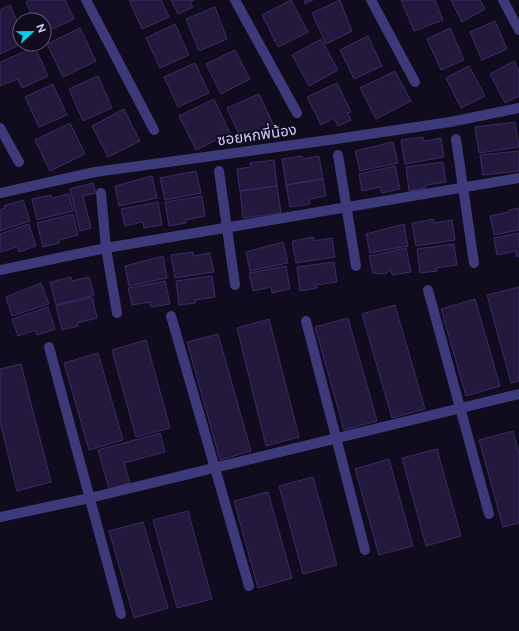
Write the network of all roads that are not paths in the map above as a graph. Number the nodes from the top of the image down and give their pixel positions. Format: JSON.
{"nodes":[{"id":1,"x":86,"y":0,"type":"edge"},
{"id":2,"x":236,"y":0,"type":"edge"},
{"id":3,"x":371,"y":0,"type":"edge"},
{"id":4,"x":503,"y":0,"type":"edge"},
{"id":5,"x":519,"y":30,"type":"edge"},
{"id":6,"x":415,"y":82,"type":"dead end"},
{"id":7,"x":519,"y":108,"type":"edge"},
{"id":8,"x":297,"y":113,"type":"dead end"},
{"id":9,"x":0,"y":128,"type":"edge"},
{"id":10,"x":154,"y":130,"type":"dead end"},
{"id":11,"x":456,"y":139,"type":"dead end"},
{"id":12,"x":338,"y":155,"type":"dead end"},
{"id":13,"x":19,"y":162,"type":"dead end"},
{"id":14,"x":219,"y":171,"type":"dead end"},
{"id":15,"x":519,"y":178,"type":"edge"},
{"id":16,"x":462,"y":188,"type":"junction"},
{"id":17,"x":0,"y":193,"type":"edge"},
{"id":18,"x":101,"y":193,"type":"dead end"},
{"id":19,"x":347,"y":208,"type":"junction"},
{"id":20,"x":227,"y":228,"type":"junction"},
{"id":21,"x":106,"y":248,"type":"junction"},
{"id":22,"x":474,"y":263,"type":"dead end"},
{"id":23,"x":356,"y":266,"type":"dead end"},
{"id":24,"x":0,"y":270,"type":"edge"},
{"id":25,"x":235,"y":285,"type":"dead end"},
{"id":26,"x":428,"y":290,"type":"dead end"},
{"id":27,"x":118,"y":313,"type":"dead end"},
{"id":28,"x":171,"y":316,"type":"dead end"},
{"id":29,"x":306,"y":322,"type":"dead end"},
{"id":30,"x":50,"y":348,"type":"dead end"},
{"id":31,"x":519,"y":394,"type":"edge"},
{"id":32,"x":460,"y":408,"type":"junction"},
{"id":33,"x":336,"y":438,"type":"junction"},
{"id":34,"x":214,"y":467,"type":"junction"},
{"id":35,"x":90,"y":498,"type":"junction"},
{"id":36,"x":489,"y":514,"type":"dead end"},
{"id":37,"x":0,"y":517,"type":"edge"},
{"id":38,"x":365,"y":550,"type":"dead end"},
{"id":39,"x":249,"y":586,"type":"dead end"},
{"id":40,"x":121,"y":614,"type":"dead end"}],
"edges":[{"from":1,"to":10,"type":"street"},
{"from":2,"to":8,"type":"street"},
{"from":3,"to":6,"type":"street"},
{"from":4,"to":5,"type":"street"},
{"from":7,"to":17,"type":"street","name":"ซอยหกพี่น้อง"},
{"from":9,"to":13,"type":"street"},
{"from":11,"to":16,"type":"street"},
{"from":12,"to":19,"type":"street"},
{"from":14,"to":20,"type":"street"},
{"from":15,"to":16,"type":"street"},
{"from":16,"to":19,"type":"street"},
{"from":16,"to":22,"type":"street"},
{"from":18,"to":21,"type":"street"},
{"from":19,"to":20,"type":"street"},
{"from":19,"to":23,"type":"street"},
{"from":20,"to":21,"type":"street"},
{"from":20,"to":25,"type":"street"},
{"from":21,"to":24,"type":"street"},
{"from":21,"to":27,"type":"street"},
{"from":26,"to":32,"type":"street"},
{"from":28,"to":34,"type":"street"},
{"from":29,"to":33,"type":"street"},
{"from":30,"to":35,"type":"street"},
{"from":31,"to":32,"type":"street"},
{"from":32,"to":33,"type":"street"},
{"from":32,"to":36,"type":"street"},
{"from":33,"to":34,"type":"street"},
{"from":33,"to":38,"type":"street"},
{"from":34,"to":35,"type":"street"},
{"from":34,"to":39,"type":"street"},
{"from":35,"to":37,"type":"street"},
{"from":35,"to":40,"type":"street"}]}
